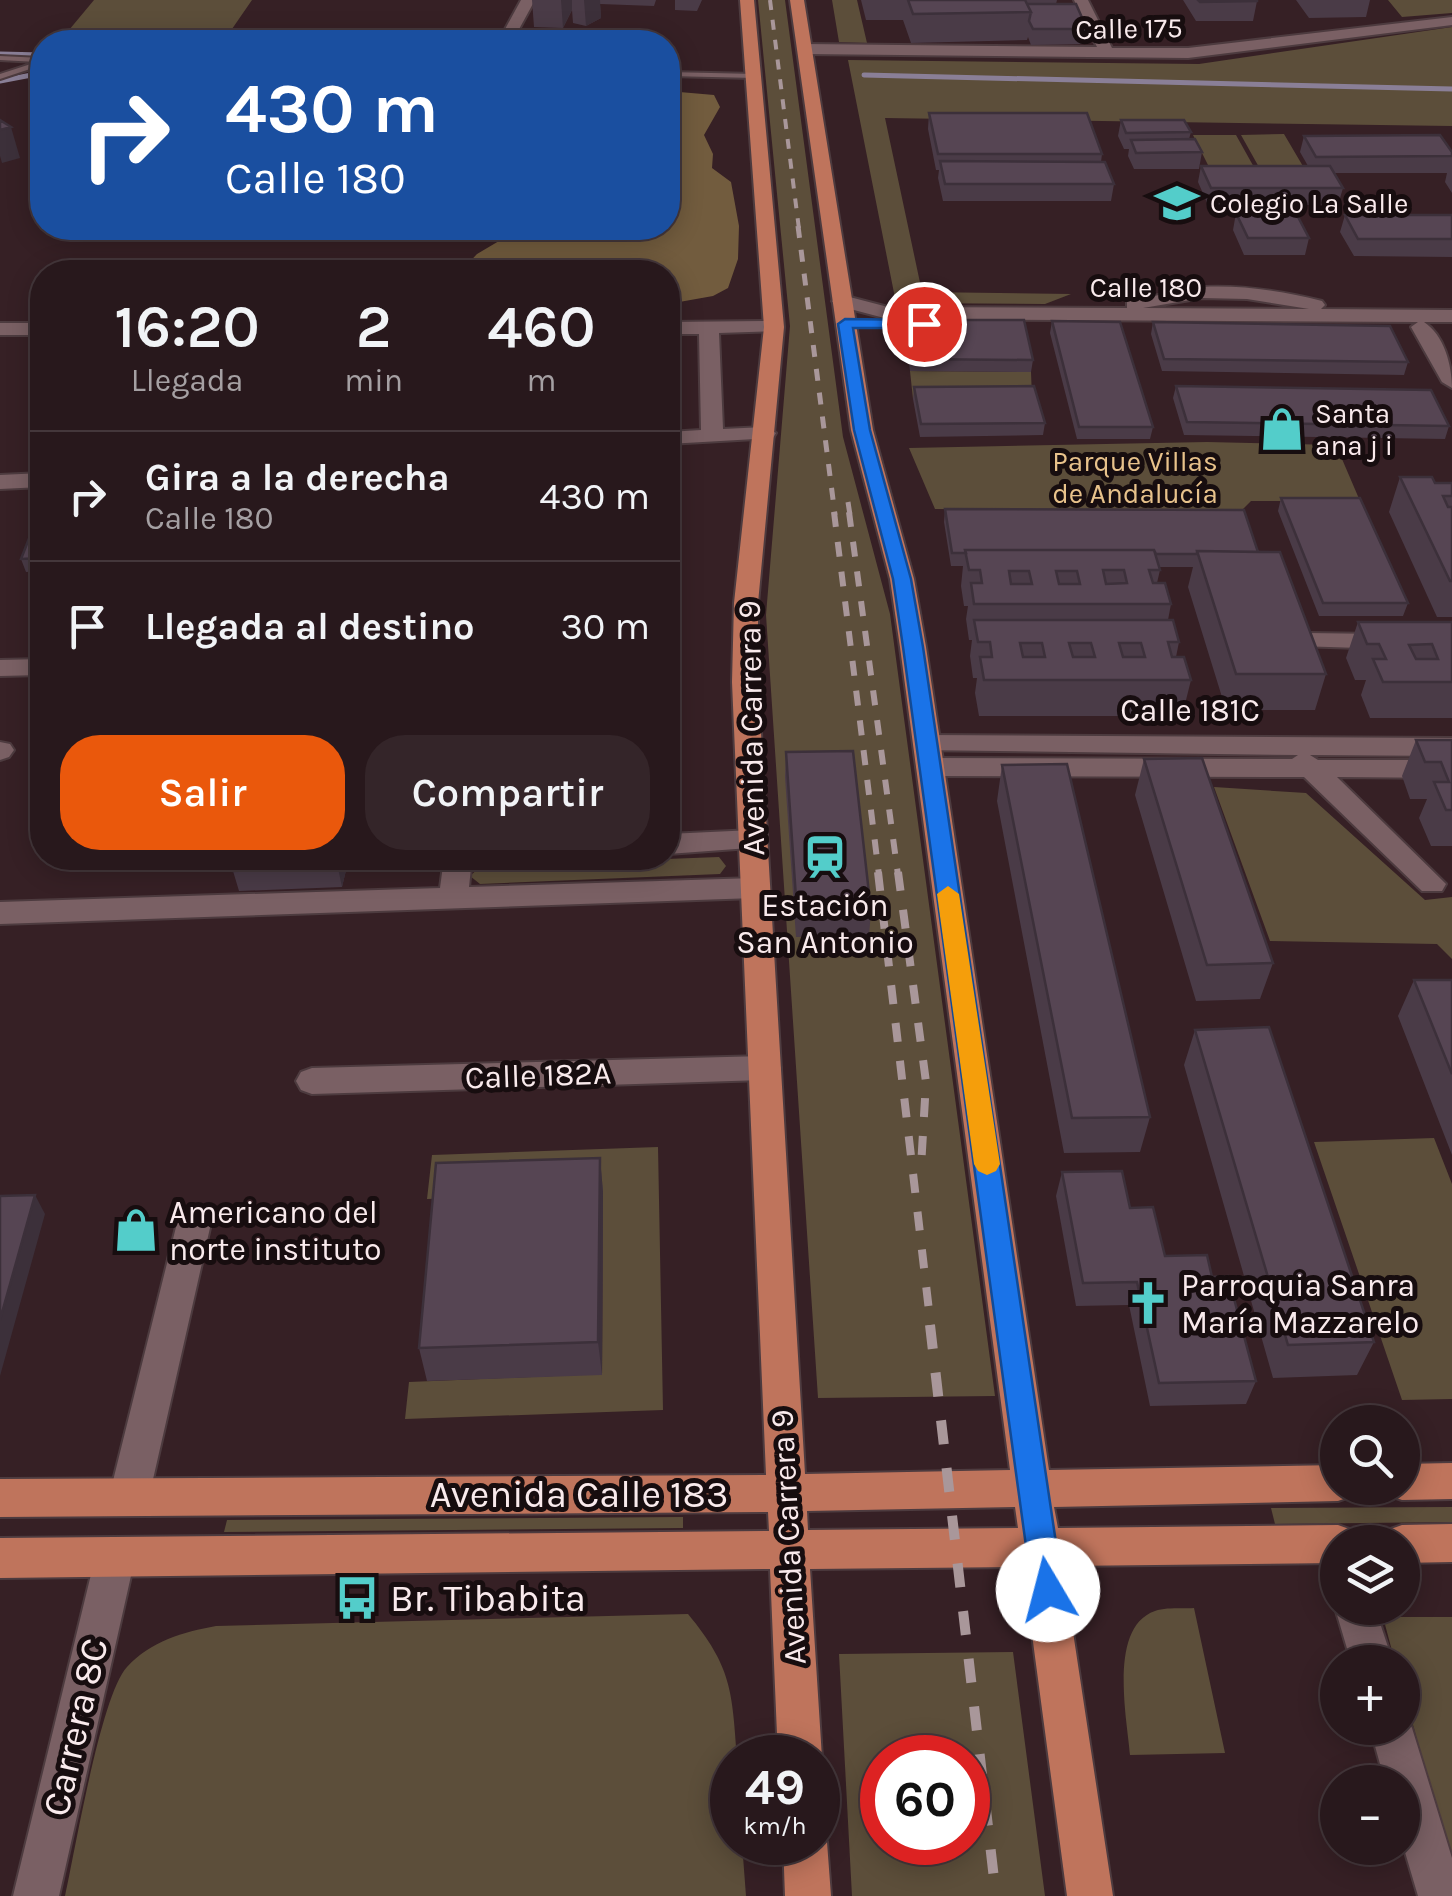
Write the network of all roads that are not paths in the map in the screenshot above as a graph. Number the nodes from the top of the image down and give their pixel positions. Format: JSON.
{"nodes":[{"id":1,"x":528,"y":0,"type":"edge"},
{"id":2,"x":747,"y":0,"type":"edge"},
{"id":3,"x":797,"y":0,"type":"edge"},
{"id":4,"x":1081,"y":0,"type":"edge"},
{"id":5,"x":1452,"y":21,"type":"edge"},
{"id":6,"x":512,"y":30,"type":"edge"},
{"id":7,"x":805,"y":49,"type":"junction"},
{"id":8,"x":1108,"y":55,"type":"junction"},
{"id":9,"x":0,"y":58,"type":"edge"},
{"id":10,"x":30,"y":60,"type":"edge"},
{"id":11,"x":30,"y":65,"type":"edge"},
{"id":12,"x":680,"y":74,"type":"edge"},
{"id":13,"x":0,"y":76,"type":"edge"},
{"id":14,"x":755,"y":76,"type":"junction"},
{"id":15,"x":844,"y":312,"type":"junction"},
{"id":16,"x":1452,"y":316,"type":"edge"},
{"id":17,"x":1421,"y":327,"type":"junction"},
{"id":18,"x":1452,"y":327,"type":"edge"},
{"id":19,"x":680,"y":328,"type":"edge"},
{"id":20,"x":709,"y":328,"type":"junction"},
{"id":21,"x":774,"y":328,"type":"junction"},
{"id":22,"x":0,"y":329,"type":"edge"},
{"id":23,"x":30,"y":329,"type":"edge"},
{"id":24,"x":1452,"y":382,"type":"edge"},
{"id":25,"x":765,"y":433,"type":"junction"},
{"id":26,"x":712,"y":436,"type":"junction"},
{"id":27,"x":680,"y":437,"type":"edge"},
{"id":28,"x":30,"y":481,"type":"edge"},
{"id":29,"x":0,"y":482,"type":"edge"},
{"id":30,"x":1308,"y":641,"type":"edge"},
{"id":31,"x":1452,"y":642,"type":"edge"},
{"id":32,"x":30,"y":667,"type":"edge"},
{"id":33,"x":0,"y":668,"type":"edge"},
{"id":34,"x":1287,"y":746,"type":"junction"},
{"id":35,"x":1452,"y":746,"type":"edge"},
{"id":36,"x":929,"y":755,"type":"junction"},
{"id":37,"x":1311,"y":768,"type":"junction"},
{"id":38,"x":1452,"y":769,"type":"edge"},
{"id":39,"x":753,"y":840,"type":"junction"},
{"id":40,"x":680,"y":843,"type":"edge"},
{"id":41,"x":456,"y":870,"type":"edge"},
{"id":42,"x":1432,"y":884,"type":"dead end"},
{"id":43,"x":755,"y":888,"type":"junction"},
{"id":44,"x":453,"y":896,"type":"junction"},
{"id":45,"x":0,"y":913,"type":"edge"},
{"id":46,"x":765,"y":1068,"type":"junction"},
{"id":47,"x":312,"y":1081,"type":"dead end"},
{"id":48,"x":194,"y":1219,"type":"dead end"},
{"id":49,"x":1452,"y":1481,"type":"edge"},
{"id":50,"x":1420,"y":1482,"type":"edge"},
{"id":51,"x":1320,"y":1483,"type":"edge"},
{"id":52,"x":1034,"y":1488,"type":"junction"},
{"id":53,"x":784,"y":1493,"type":"junction"},
{"id":54,"x":0,"y":1498,"type":"edge"},
{"id":55,"x":129,"y":1498,"type":"junction"},
{"id":56,"x":1452,"y":1543,"type":"edge"},
{"id":57,"x":1420,"y":1544,"type":"edge"},
{"id":58,"x":1320,"y":1546,"type":"edge"},
{"id":59,"x":1042,"y":1548,"type":"junction"},
{"id":60,"x":787,"y":1551,"type":"junction"},
{"id":61,"x":0,"y":1558,"type":"edge"},
{"id":62,"x":116,"y":1558,"type":"junction"},
{"id":63,"x":799,"y":1735,"type":"edge"},
{"id":64,"x":1396,"y":1745,"type":"edge"},
{"id":65,"x":806,"y":1865,"type":"edge"},
{"id":66,"x":36,"y":1896,"type":"edge"},
{"id":67,"x":808,"y":1896,"type":"edge"},
{"id":68,"x":1090,"y":1896,"type":"edge"},
{"id":69,"x":1440,"y":1896,"type":"edge"}],
"edges":[{"from":1,"to":6,"type":"street"},
{"from":2,"to":14,"type":"main road","name":"Avenida Carrera 9"},
{"from":3,"to":7,"type":"main road"},
{"from":4,"to":8,"type":"street"},
{"from":5,"to":8,"type":"street","name":"Calle 175"},
{"from":7,"to":8,"type":"street","name":"Calle 175"},
{"from":7,"to":15,"type":"main road"},
{"from":9,"to":10,"type":"lane"},
{"from":11,"to":13,"type":"lane"},
{"from":12,"to":14,"type":"lane"},
{"from":14,"to":21,"type":"main road","name":"Avenida Carrera 9"},
{"from":15,"to":16,"type":"street","name":"Calle 180"},
{"from":15,"to":17,"type":"street","name":"Calle 180"},
{"from":15,"to":36,"type":"main road"},
{"from":17,"to":18,"type":"street","name":"Calle 180"},
{"from":17,"to":24,"type":"street"},
{"from":19,"to":20,"type":"street"},
{"from":20,"to":21,"type":"street"},
{"from":20,"to":26,"type":"street"},
{"from":21,"to":25,"type":"main road","name":"Avenida Carrera 9"},
{"from":22,"to":23,"type":"street"},
{"from":25,"to":26,"type":"street"},
{"from":25,"to":39,"type":"main road","name":"Avenida Carrera 9"},
{"from":26,"to":27,"type":"street"},
{"from":28,"to":29,"type":"street"},
{"from":30,"to":31,"type":"street"},
{"from":32,"to":33,"type":"street"},
{"from":34,"to":35,"type":"street","name":"Calle 181C"},
{"from":34,"to":36,"type":"street","name":"Calle 181C"},
{"from":34,"to":37,"type":"street"},
{"from":36,"to":37,"type":"street","name":"Calle 181C"},
{"from":36,"to":52,"type":"main road"},
{"from":37,"to":38,"type":"street","name":"Calle 181C"},
{"from":37,"to":42,"type":"street"},
{"from":39,"to":40,"type":"street"},
{"from":39,"to":43,"type":"main road","name":"Avenida Carrera 9"},
{"from":41,"to":44,"type":"street"},
{"from":43,"to":44,"type":"street"},
{"from":43,"to":46,"type":"main road","name":"Avenida Carrera 9"},
{"from":44,"to":45,"type":"street"},
{"from":46,"to":47,"type":"street","name":"Calle 182A"},
{"from":46,"to":53,"type":"main road","name":"Avenida Carrera 9"},
{"from":48,"to":55,"type":"street"},
{"from":49,"to":50,"type":"main road"},
{"from":51,"to":52,"type":"main road","name":"Avenida Calle 183"},
{"from":52,"to":53,"type":"main road","name":"Avenida Calle 183"},
{"from":52,"to":59,"type":"main road"},
{"from":53,"to":55,"type":"main road","name":"Avenida Calle 183"},
{"from":53,"to":60,"type":"main road","name":"Avenida Carrera 9"},
{"from":54,"to":55,"type":"main road","name":"Avenida Calle 183"},
{"from":56,"to":57,"type":"main road"},
{"from":58,"to":59,"type":"main road","name":"Avenida Calle 183"},
{"from":59,"to":60,"type":"main road","name":"Avenida Calle 183"},
{"from":59,"to":68,"type":"main road"},
{"from":60,"to":62,"type":"main road","name":"Avenida Calle 183"},
{"from":60,"to":63,"type":"main road","name":"Avenida Carrera 9"},
{"from":61,"to":62,"type":"main road","name":"Avenida Calle 183"},
{"from":62,"to":66,"type":"street","name":"Carrera 8C"},
{"from":64,"to":69,"type":"street"},
{"from":65,"to":67,"type":"main road"}]}
